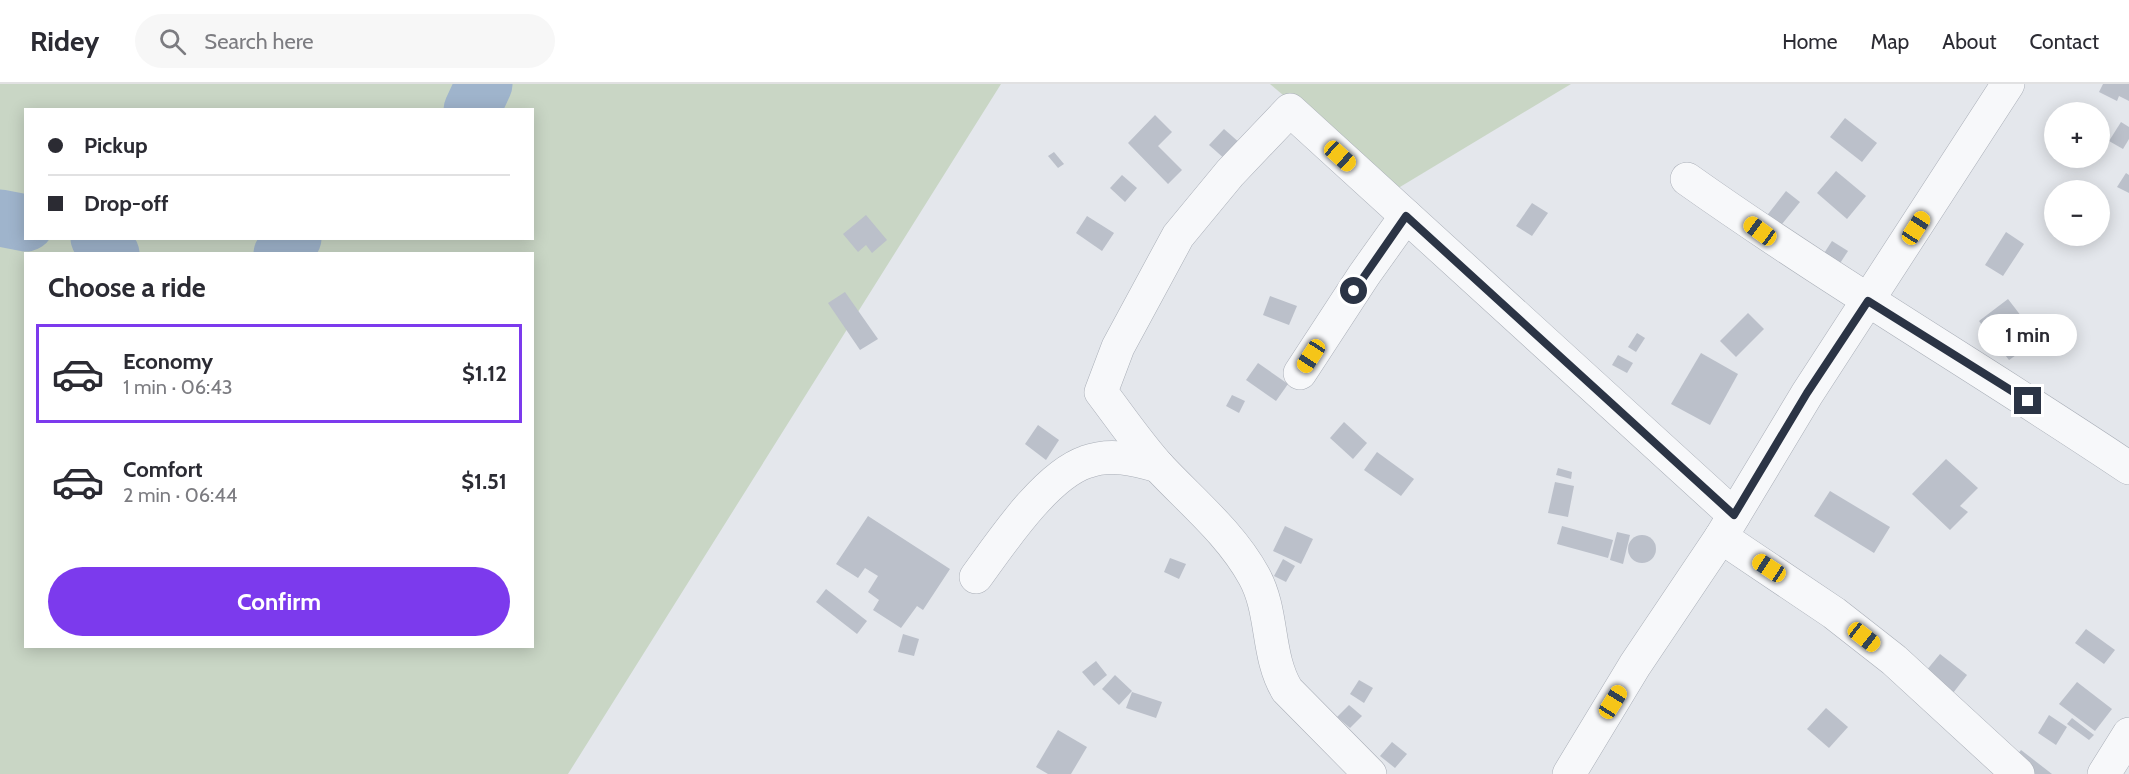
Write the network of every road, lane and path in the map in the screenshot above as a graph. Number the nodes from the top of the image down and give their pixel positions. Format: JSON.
{"nodes":[{"id":1,"x":2008,"y":84,"type":"edge"},
{"id":2,"x":1687,"y":179,"type":"dead end"},
{"id":3,"x":1406,"y":216,"type":"junction"},
{"id":4,"x":1868,"y":301,"type":"junction"},
{"id":5,"x":1300,"y":373,"type":"dead end"},
{"id":6,"x":1158,"y":466,"type":"junction"},
{"id":7,"x":2129,"y":468,"type":"edge"},
{"id":8,"x":1727,"y":526,"type":"junction"},
{"id":9,"x":976,"y":577,"type":"dead end"},
{"id":10,"x":2129,"y":734,"type":"edge"},
{"id":11,"x":1370,"y":774,"type":"edge"},
{"id":12,"x":1569,"y":774,"type":"edge"},
{"id":13,"x":2018,"y":774,"type":"edge"},
{"id":14,"x":2104,"y":774,"type":"edge"}],
"edges":[{"from":1,"to":4,"type":"street"},
{"from":2,"to":4,"type":"street"},
{"from":3,"to":5,"type":"street"},
{"from":3,"to":6,"type":"street"},
{"from":3,"to":8,"type":"street"},
{"from":4,"to":7,"type":"street"},
{"from":4,"to":8,"type":"street"},
{"from":6,"to":9,"type":"street"},
{"from":6,"to":11,"type":"street"},
{"from":8,"to":12,"type":"street"},
{"from":8,"to":13,"type":"street"},
{"from":10,"to":14,"type":"street"}]}
